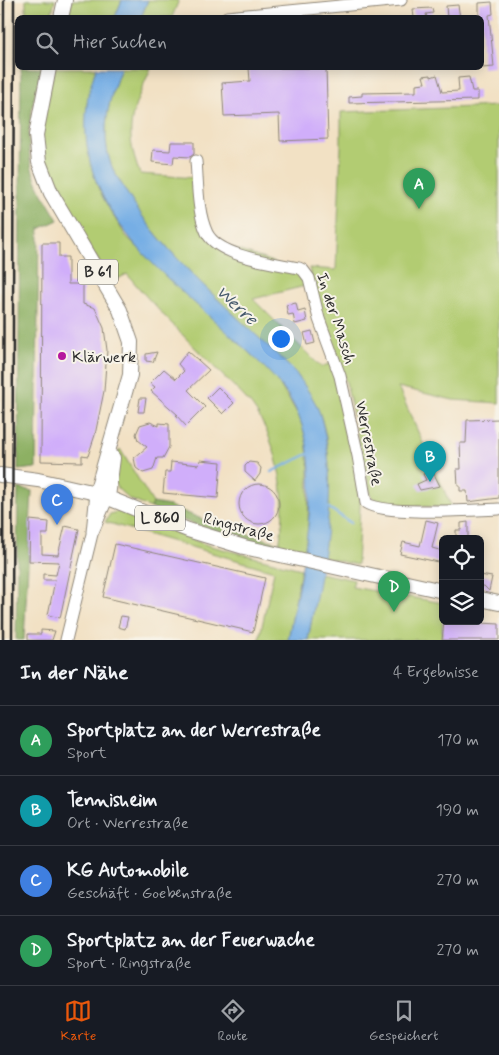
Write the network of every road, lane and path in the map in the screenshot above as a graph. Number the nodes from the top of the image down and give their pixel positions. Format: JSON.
{"nodes":[{"id":1,"x":65,"y":0,"type":"edge"},
{"id":2,"x":401,"y":0,"type":"edge"},
{"id":3,"x":62,"y":15,"type":"edge"},
{"id":4,"x":248,"y":15,"type":"edge"},
{"id":5,"x":49,"y":70,"type":"edge"},
{"id":6,"x":196,"y":161,"type":"dead end"},
{"id":7,"x":340,"y":376,"type":"joint"},
{"id":8,"x":0,"y":475,"type":"edge"},
{"id":9,"x":102,"y":495,"type":"junction"},
{"id":10,"x":499,"y":509,"type":"edge"},
{"id":11,"x":439,"y":590,"type":"edge"},
{"id":12,"x":484,"y":600,"type":"edge"},
{"id":13,"x":499,"y":603,"type":"edge"},
{"id":14,"x":66,"y":640,"type":"edge"}],
"edges":[{"from":1,"to":3,"type":"main road"},
{"from":2,"to":4,"type":"street"},
{"from":5,"to":9,"type":"main road","number":"B 61"},
{"from":6,"to":7,"type":"street","name":"In der Masch"},
{"from":7,"to":10,"type":"street","name":"Werrestraße"},
{"from":8,"to":9,"type":"main road","name":"Ringstraße"},
{"from":9,"to":11,"type":"main road","name":"Ringstraße","number":"L 860"},
{"from":9,"to":14,"type":"street"},
{"from":12,"to":13,"type":"main road"}]}
